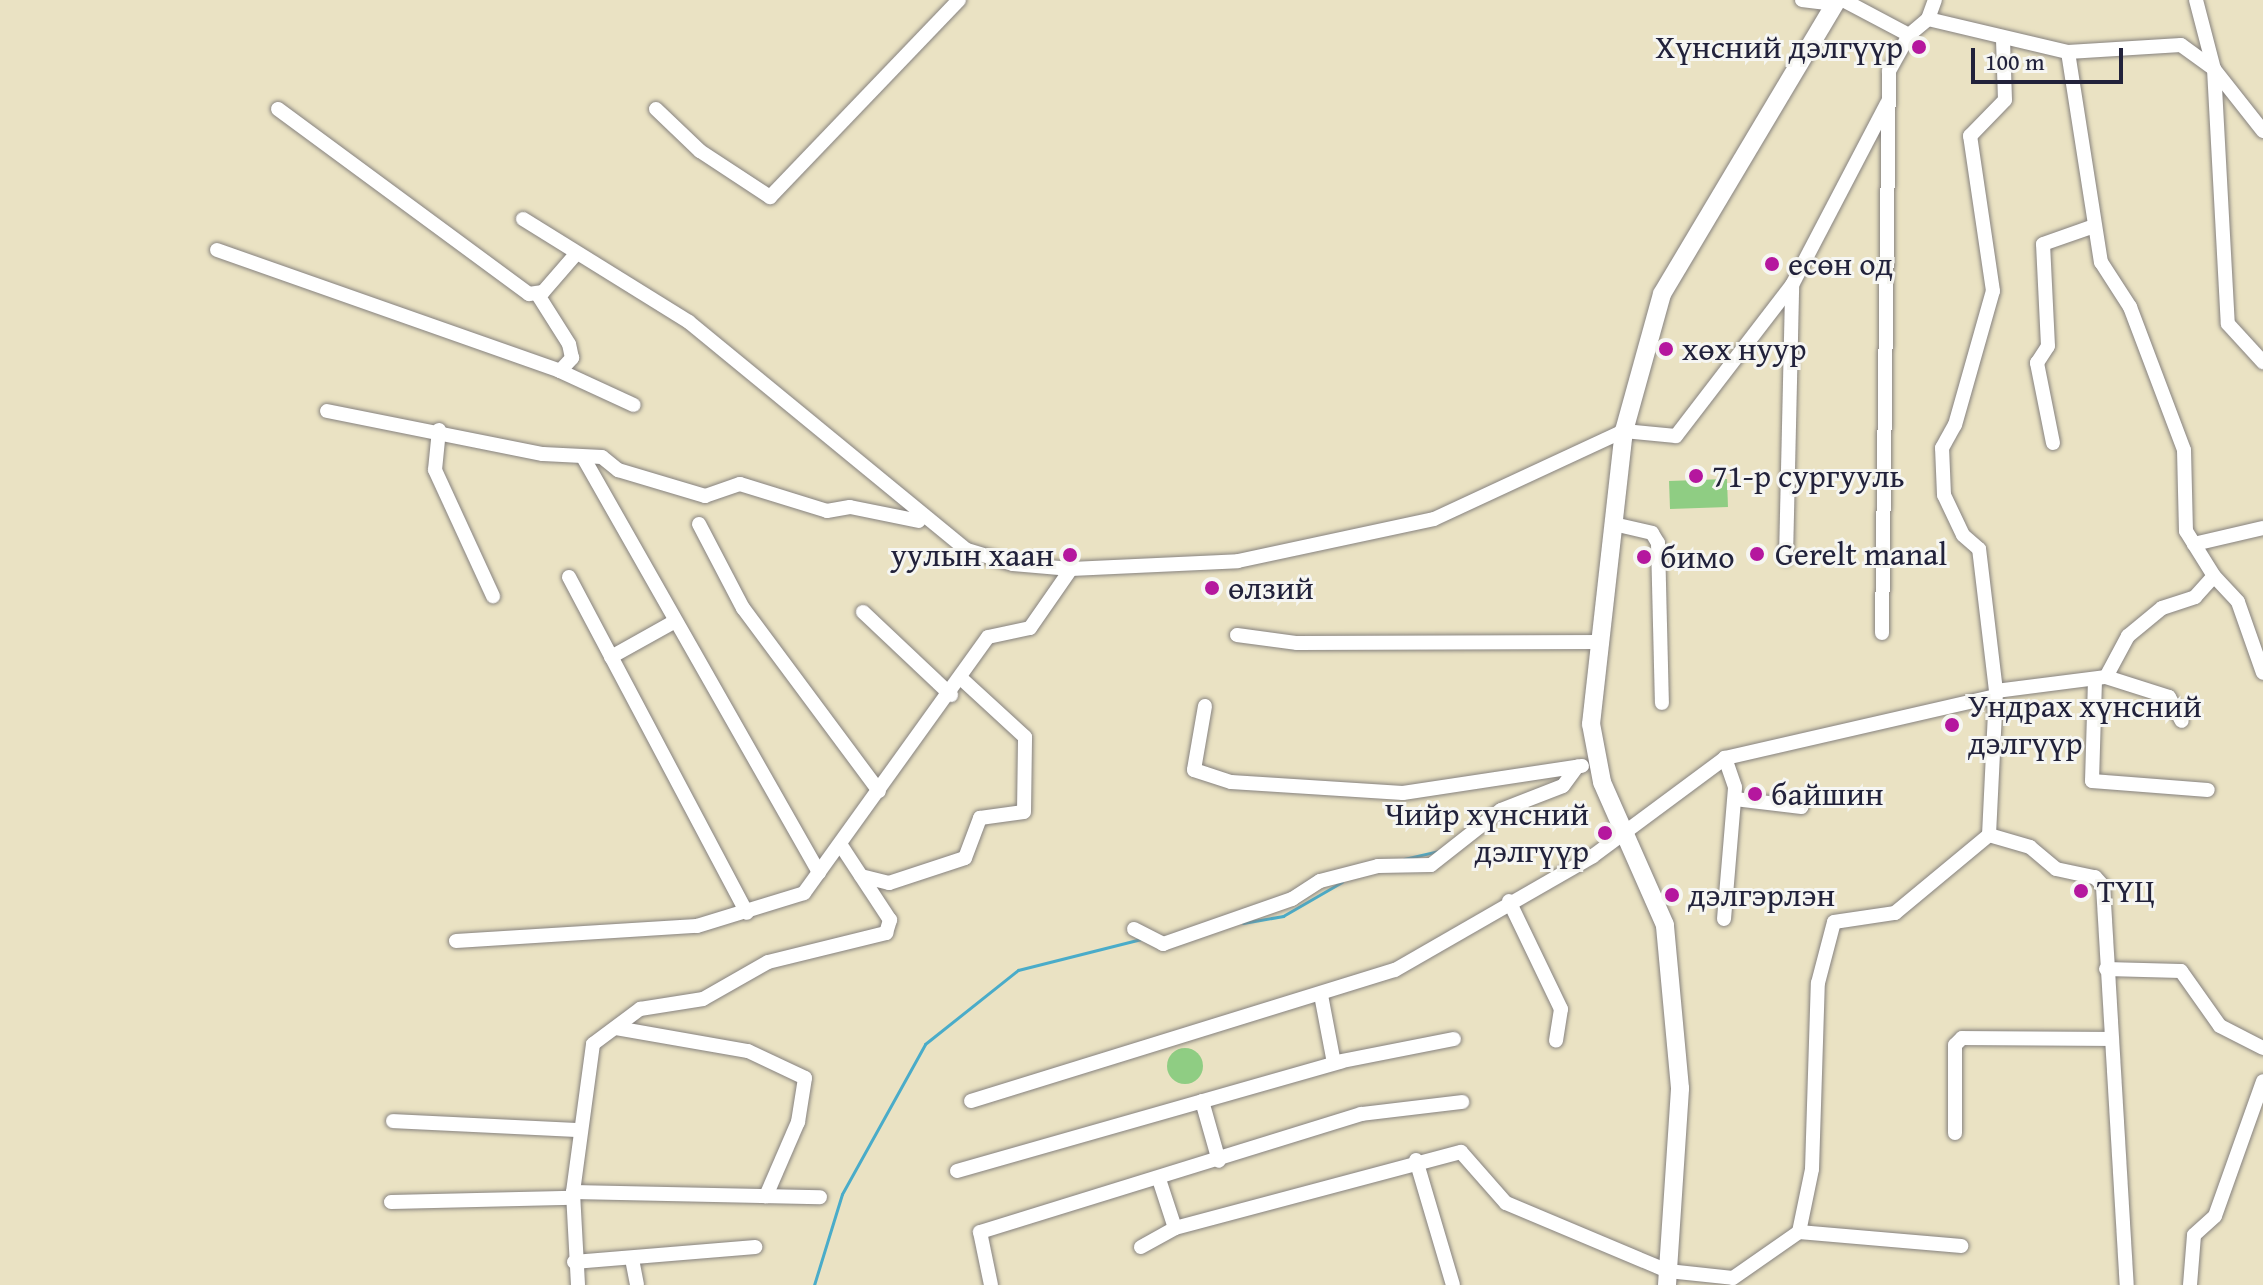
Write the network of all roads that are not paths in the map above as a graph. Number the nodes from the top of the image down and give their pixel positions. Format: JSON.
{"nodes":[{"id":1,"x":959,"y":0,"type":"edge"},
{"id":2,"x":1802,"y":0,"type":"edge"},
{"id":3,"x":1935,"y":0,"type":"edge"},
{"id":4,"x":2196,"y":0,"type":"edge"},
{"id":5,"x":1838,"y":1,"type":"edge"},
{"id":6,"x":1928,"y":19,"type":"junction"},
{"id":7,"x":1909,"y":35,"type":"junction"},
{"id":8,"x":2003,"y":40,"type":"junction"},
{"id":9,"x":2068,"y":52,"type":"junction"},
{"id":10,"x":2214,"y":69,"type":"junction"},
{"id":11,"x":1889,"y":99,"type":"junction"},
{"id":12,"x":278,"y":109,"type":"dead end"},
{"id":13,"x":656,"y":109,"type":"dead end"},
{"id":14,"x":2263,"y":131,"type":"edge"},
{"id":15,"x":523,"y":219,"type":"dead end"},
{"id":16,"x":2094,"y":226,"type":"junction"},
{"id":17,"x":217,"y":250,"type":"dead end"},
{"id":18,"x":575,"y":255,"type":"junction"},
{"id":19,"x":1792,"y":285,"type":"junction"},
{"id":20,"x":538,"y":295,"type":"junction"},
{"id":21,"x":2263,"y":362,"type":"edge"},
{"id":22,"x":560,"y":371,"type":"junction"},
{"id":23,"x":634,"y":405,"type":"dead end"},
{"id":24,"x":327,"y":411,"type":"dead end"},
{"id":25,"x":439,"y":430,"type":"junction"},
{"id":26,"x":1624,"y":431,"type":"junction"},
{"id":27,"x":2053,"y":443,"type":"dead end"},
{"id":28,"x":583,"y":457,"type":"junction"},
{"id":29,"x":924,"y":521,"type":"junction"},
{"id":30,"x":699,"y":524,"type":"dead end"},
{"id":31,"x":1618,"y":525,"type":"junction"},
{"id":32,"x":2263,"y":528,"type":"edge"},
{"id":33,"x":2194,"y":544,"type":"junction"},
{"id":34,"x":1786,"y":558,"type":"dead end"},
{"id":35,"x":1071,"y":569,"type":"junction"},
{"id":36,"x":2214,"y":576,"type":"junction"},
{"id":37,"x":569,"y":577,"type":"dead end"},
{"id":38,"x":493,"y":596,"type":"dead end"},
{"id":39,"x":863,"y":612,"type":"dead end"},
{"id":40,"x":674,"y":622,"type":"junction"},
{"id":41,"x":1882,"y":633,"type":"dead end"},
{"id":42,"x":1237,"y":635,"type":"dead end"},
{"id":43,"x":1602,"y":642,"type":"junction"},
{"id":44,"x":611,"y":657,"type":"junction"},
{"id":45,"x":2263,"y":673,"type":"edge"},
{"id":46,"x":2101,"y":678,"type":"junction"},
{"id":47,"x":962,"y":679,"type":"junction"},
{"id":48,"x":1994,"y":694,"type":"junction"},
{"id":49,"x":951,"y":695,"type":"junction"},
{"id":50,"x":1662,"y":703,"type":"dead end"},
{"id":51,"x":1205,"y":706,"type":"dead end"},
{"id":52,"x":2182,"y":721,"type":"dead end"},
{"id":53,"x":1725,"y":758,"type":"junction"},
{"id":54,"x":1599,"y":764,"type":"junction"},
{"id":55,"x":1577,"y":767,"type":"junction"},
{"id":56,"x":2208,"y":790,"type":"dead end"},
{"id":57,"x":879,"y":791,"type":"junction"},
{"id":58,"x":1735,"y":799,"type":"junction"},
{"id":59,"x":1802,"y":807,"type":"dead end"},
{"id":60,"x":1627,"y":830,"type":"junction"},
{"id":61,"x":1989,"y":835,"type":"junction"},
{"id":62,"x":840,"y":844,"type":"junction"},
{"id":63,"x":819,"y":873,"type":"junction"},
{"id":64,"x":861,"y":876,"type":"junction"},
{"id":65,"x":1509,"y":901,"type":"junction"},
{"id":66,"x":747,"y":913,"type":"junction"},
{"id":67,"x":1724,"y":919,"type":"dead end"},
{"id":68,"x":1142,"y":936,"type":"dead end"},
{"id":69,"x":456,"y":941,"type":"dead end"},
{"id":70,"x":2106,"y":969,"type":"junction"},
{"id":71,"x":1321,"y":995,"type":"junction"},
{"id":72,"x":616,"y":1028,"type":"junction"},
{"id":73,"x":1454,"y":1039,"type":"dead end"},
{"id":74,"x":2111,"y":1039,"type":"junction"},
{"id":75,"x":1556,"y":1041,"type":"dead end"},
{"id":76,"x":2263,"y":1048,"type":"edge"},
{"id":77,"x":1334,"y":1063,"type":"junction"},
{"id":78,"x":2263,"y":1081,"type":"edge"},
{"id":79,"x":971,"y":1101,"type":"dead end"},
{"id":80,"x":1202,"y":1101,"type":"junction"},
{"id":81,"x":1462,"y":1102,"type":"dead end"},
{"id":82,"x":393,"y":1121,"type":"dead end"},
{"id":83,"x":580,"y":1130,"type":"junction"},
{"id":84,"x":1955,"y":1133,"type":"dead end"},
{"id":85,"x":1416,"y":1160,"type":"junction"},
{"id":86,"x":1219,"y":1161,"type":"junction"},
{"id":87,"x":957,"y":1171,"type":"dead end"},
{"id":88,"x":1159,"y":1179,"type":"junction"},
{"id":89,"x":573,"y":1195,"type":"junction"},
{"id":90,"x":766,"y":1196,"type":"junction"},
{"id":91,"x":820,"y":1197,"type":"dead end"},
{"id":92,"x":391,"y":1202,"type":"dead end"},
{"id":93,"x":1175,"y":1228,"type":"junction"},
{"id":94,"x":1799,"y":1232,"type":"junction"},
{"id":95,"x":1961,"y":1246,"type":"dead end"},
{"id":96,"x":755,"y":1247,"type":"dead end"},
{"id":97,"x":1141,"y":1247,"type":"dead end"},
{"id":98,"x":632,"y":1259,"type":"junction"},
{"id":99,"x":574,"y":1262,"type":"junction"},
{"id":100,"x":1667,"y":1278,"type":"edge"},
{"id":101,"x":578,"y":1285,"type":"edge"},
{"id":102,"x":637,"y":1285,"type":"edge"},
{"id":103,"x":991,"y":1285,"type":"edge"},
{"id":104,"x":1453,"y":1285,"type":"edge"},
{"id":105,"x":2127,"y":1285,"type":"edge"},
{"id":106,"x":2190,"y":1285,"type":"edge"}],
"edges":[{"from":1,"to":13,"type":"street"},
{"from":2,"to":5,"type":"street"},
{"from":3,"to":6,"type":"street"},
{"from":4,"to":10,"type":"street"},
{"from":5,"to":7,"type":"street"},
{"from":5,"to":26,"type":"main road"},
{"from":6,"to":7,"type":"street"},
{"from":6,"to":8,"type":"street"},
{"from":7,"to":11,"type":"street"},
{"from":8,"to":9,"type":"street"},
{"from":8,"to":48,"type":"street"},
{"from":9,"to":10,"type":"street"},
{"from":9,"to":16,"type":"street"},
{"from":10,"to":14,"type":"street"},
{"from":10,"to":21,"type":"street"},
{"from":11,"to":19,"type":"street"},
{"from":11,"to":41,"type":"street"},
{"from":12,"to":20,"type":"street"},
{"from":15,"to":18,"type":"street"},
{"from":16,"to":27,"type":"street"},
{"from":16,"to":33,"type":"street"},
{"from":17,"to":22,"type":"street"},
{"from":18,"to":20,"type":"street"},
{"from":18,"to":29,"type":"street"},
{"from":19,"to":26,"type":"street"},
{"from":19,"to":34,"type":"street"},
{"from":20,"to":22,"type":"street"},
{"from":22,"to":23,"type":"street"},
{"from":24,"to":25,"type":"street"},
{"from":25,"to":28,"type":"street"},
{"from":25,"to":38,"type":"street"},
{"from":26,"to":31,"type":"main road"},
{"from":26,"to":35,"type":"street"},
{"from":28,"to":29,"type":"street"},
{"from":28,"to":40,"type":"street"},
{"from":29,"to":35,"type":"street"},
{"from":30,"to":57,"type":"street"},
{"from":31,"to":43,"type":"main road"},
{"from":31,"to":50,"type":"street"},
{"from":32,"to":33,"type":"street"},
{"from":33,"to":36,"type":"street"},
{"from":35,"to":47,"type":"street"},
{"from":36,"to":45,"type":"street"},
{"from":36,"to":46,"type":"street"},
{"from":37,"to":44,"type":"street"},
{"from":39,"to":49,"type":"street"},
{"from":40,"to":44,"type":"street"},
{"from":40,"to":63,"type":"street"},
{"from":42,"to":43,"type":"street"},
{"from":43,"to":54,"type":"main road"},
{"from":44,"to":66,"type":"street"},
{"from":46,"to":48,"type":"street"},
{"from":46,"to":52,"type":"street"},
{"from":46,"to":56,"type":"street"},
{"from":47,"to":49,"type":"street"},
{"from":47,"to":64,"type":"street"},
{"from":48,"to":53,"type":"street"},
{"from":48,"to":61,"type":"street"},
{"from":49,"to":57,"type":"street"},
{"from":51,"to":55,"type":"street"},
{"from":53,"to":58,"type":"street"},
{"from":53,"to":60,"type":"street"},
{"from":54,"to":55,"type":"street"},
{"from":54,"to":60,"type":"main road"},
{"from":55,"to":68,"type":"street"},
{"from":57,"to":62,"type":"street"},
{"from":58,"to":59,"type":"street"},
{"from":58,"to":67,"type":"street"},
{"from":60,"to":65,"type":"street"},
{"from":60,"to":100,"type":"main road"},
{"from":61,"to":70,"type":"street"},
{"from":61,"to":94,"type":"street"},
{"from":62,"to":63,"type":"street"},
{"from":62,"to":64,"type":"street"},
{"from":63,"to":66,"type":"street"},
{"from":64,"to":72,"type":"street"},
{"from":65,"to":71,"type":"street"},
{"from":65,"to":75,"type":"street"},
{"from":66,"to":69,"type":"street"},
{"from":70,"to":74,"type":"street"},
{"from":70,"to":76,"type":"street"},
{"from":71,"to":77,"type":"street"},
{"from":71,"to":79,"type":"street"},
{"from":72,"to":83,"type":"street"},
{"from":72,"to":90,"type":"street"},
{"from":73,"to":77,"type":"street"},
{"from":74,"to":84,"type":"street"},
{"from":74,"to":105,"type":"street"},
{"from":77,"to":80,"type":"street"},
{"from":78,"to":106,"type":"street"},
{"from":80,"to":86,"type":"street"},
{"from":80,"to":87,"type":"street"},
{"from":81,"to":86,"type":"street"},
{"from":82,"to":83,"type":"street"},
{"from":83,"to":89,"type":"street"},
{"from":85,"to":93,"type":"street"},
{"from":85,"to":100,"type":"street"},
{"from":85,"to":104,"type":"street"},
{"from":86,"to":88,"type":"street"},
{"from":88,"to":93,"type":"street"},
{"from":88,"to":103,"type":"street"},
{"from":89,"to":90,"type":"street"},
{"from":89,"to":92,"type":"street"},
{"from":89,"to":99,"type":"street"},
{"from":90,"to":91,"type":"street"},
{"from":93,"to":97,"type":"street"},
{"from":94,"to":95,"type":"street"},
{"from":94,"to":100,"type":"street"},
{"from":96,"to":98,"type":"street"},
{"from":98,"to":99,"type":"street"},
{"from":98,"to":102,"type":"street"},
{"from":99,"to":101,"type":"street"}]}
